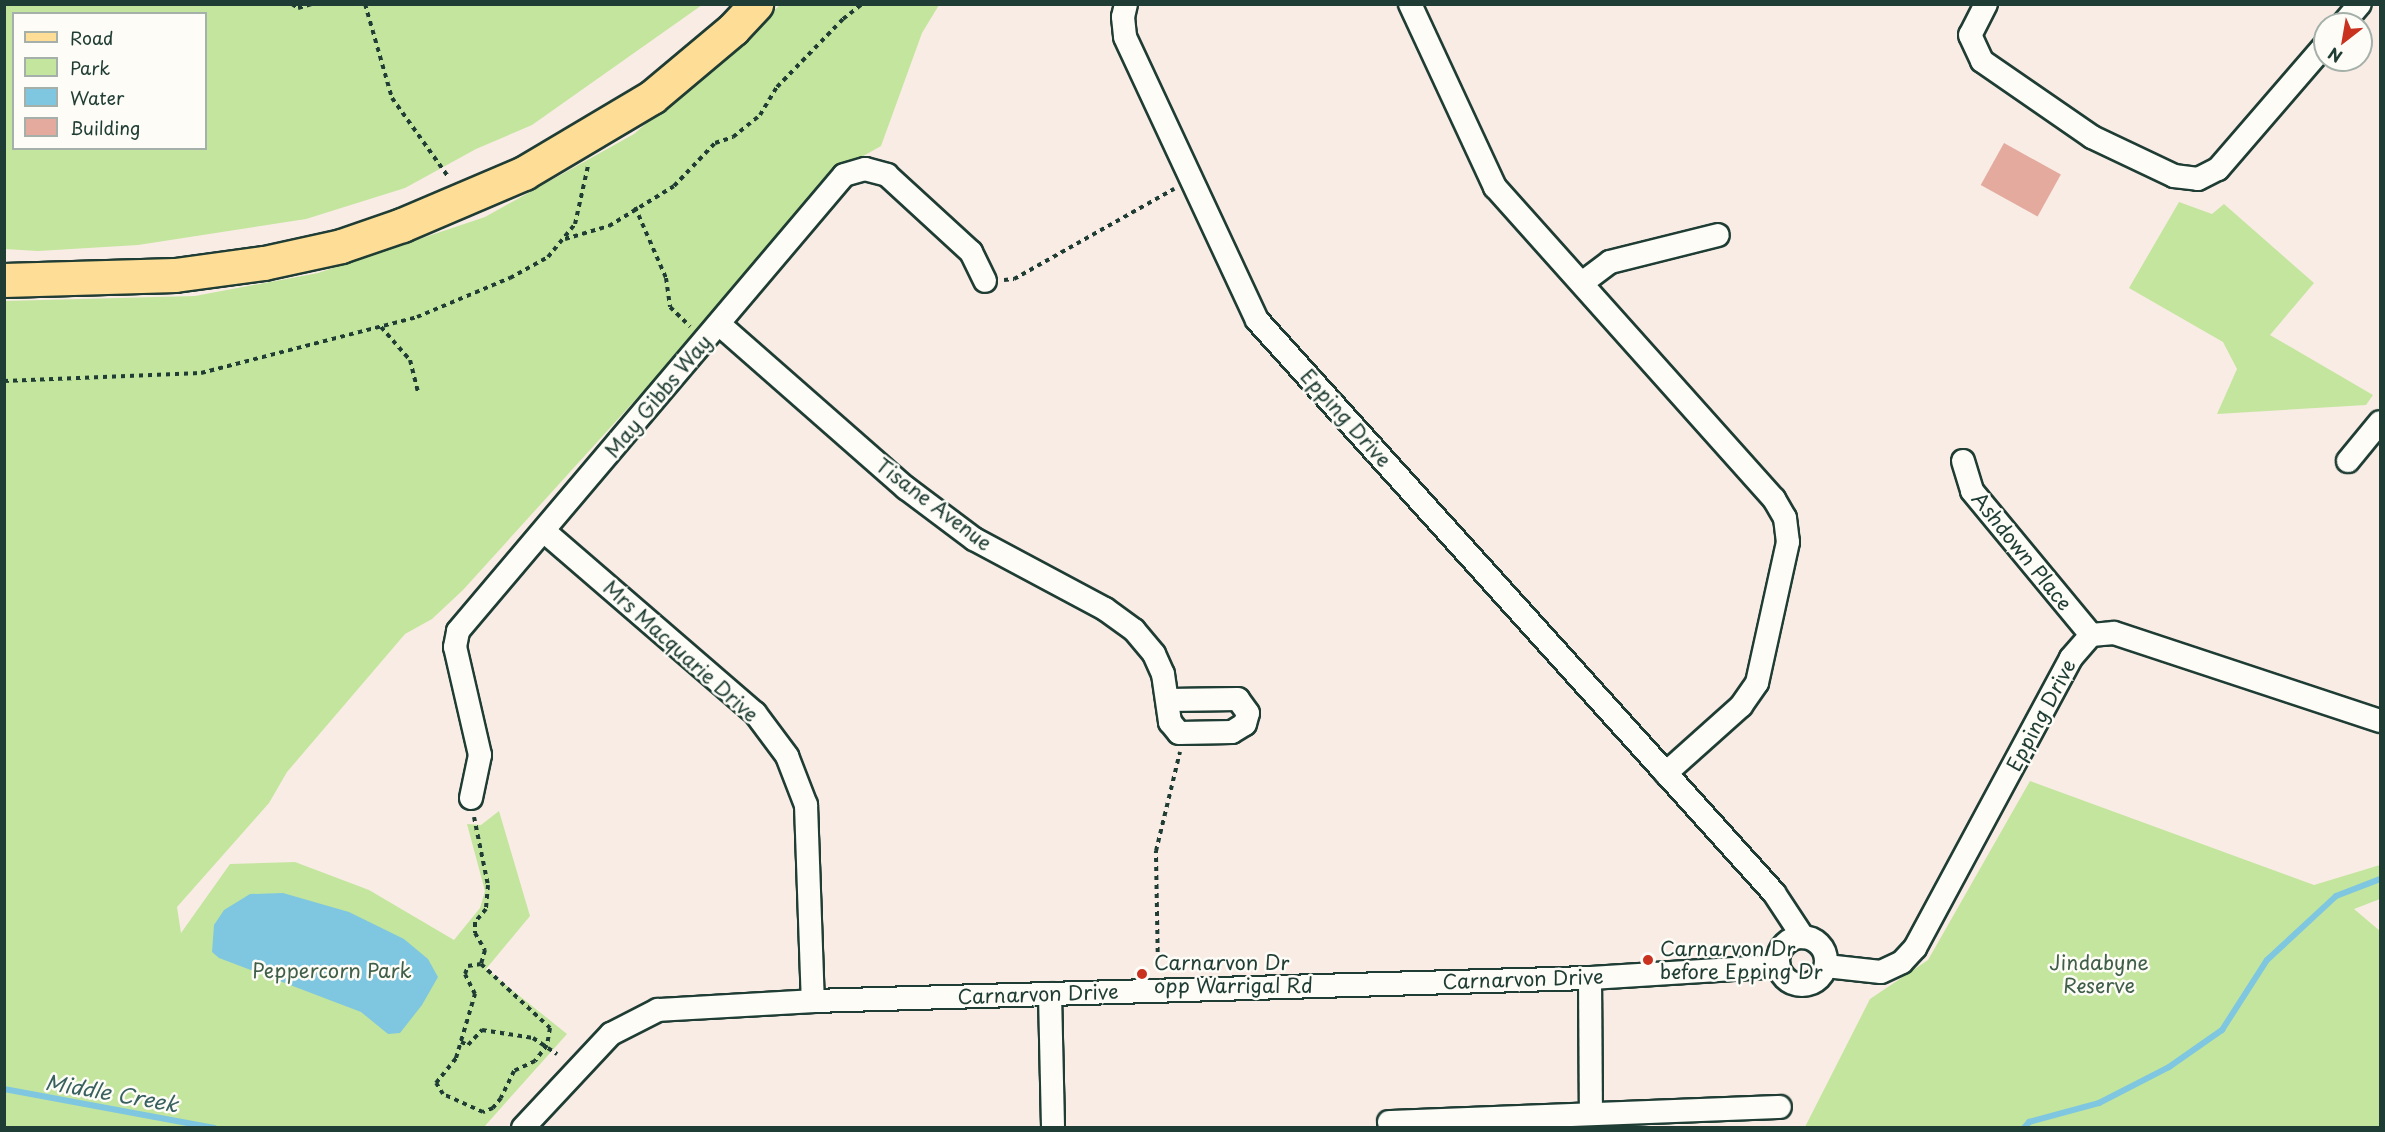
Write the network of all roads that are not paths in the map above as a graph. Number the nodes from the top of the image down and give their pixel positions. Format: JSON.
{"nodes":[{"id":1,"x":756,"y":4,"type":"edge"},
{"id":2,"x":1126,"y":4,"type":"edge"},
{"id":3,"x":1410,"y":4,"type":"edge"},
{"id":4,"x":1986,"y":4,"type":"edge"},
{"id":5,"x":2313,"y":59,"type":"edge"},
{"id":6,"x":1718,"y":235,"type":"dead end"},
{"id":7,"x":4,"y":280,"type":"edge"},
{"id":8,"x":986,"y":281,"type":"road end"},
{"id":9,"x":1582,"y":283,"type":"junction"},
{"id":10,"x":713,"y":332,"type":"junction"},
{"id":11,"x":2380,"y":422,"type":"edge"},
{"id":12,"x":1963,"y":461,"type":"dead end"},
{"id":13,"x":2348,"y":461,"type":"dead end"},
{"id":14,"x":544,"y":531,"type":"junction"},
{"id":15,"x":2091,"y":635,"type":"junction"},
{"id":16,"x":1169,"y":700,"type":"junction"},
{"id":17,"x":2380,"y":721,"type":"edge"},
{"id":18,"x":1666,"y":773,"type":"junction"},
{"id":19,"x":471,"y":798,"type":"road end"},
{"id":20,"x":1803,"y":937,"type":"junction"},
{"id":21,"x":1779,"y":966,"type":"junction"},
{"id":22,"x":1826,"y":966,"type":"junction"},
{"id":23,"x":1590,"y":978,"type":"junction"},
{"id":24,"x":1050,"y":994,"type":"junction"},
{"id":25,"x":813,"y":1000,"type":"junction"},
{"id":26,"x":1780,"y":1107,"type":"dead end"},
{"id":27,"x":1591,"y":1114,"type":"junction"},
{"id":28,"x":1696,"y":1119,"type":"edge"},
{"id":29,"x":1389,"y":1122,"type":"dead end"},
{"id":30,"x":1501,"y":1122,"type":"edge"},
{"id":31,"x":523,"y":1128,"type":"edge"},
{"id":32,"x":1053,"y":1128,"type":"edge"}],
"edges":[{"from":1,"to":7,"type":"main road"},
{"from":2,"to":18,"type":"street","name":"Epping Drive"},
{"from":3,"to":9,"type":"street"},
{"from":4,"to":5,"type":"street"},
{"from":6,"to":9,"type":"street"},
{"from":8,"to":10,"type":"street","name":"May Gibbs Way"},
{"from":9,"to":18,"type":"street"},
{"from":10,"to":14,"type":"street","name":"May Gibbs Way"},
{"from":10,"to":16,"type":"street","name":"Tisane Avenue"},
{"from":11,"to":13,"type":"street"},
{"from":12,"to":15,"type":"street","name":"Ashdown Place"},
{"from":14,"to":19,"type":"street","name":"May Gibbs Way"},
{"from":14,"to":25,"type":"street","name":"Mrs Macquarie Drive"},
{"from":15,"to":17,"type":"street"},
{"from":15,"to":22,"type":"street","name":"Epping Drive"},
{"from":16,"to":16,"type":"street","name":"Tisane Avenue"},
{"from":18,"to":20,"type":"street","name":"Epping Drive"},
{"from":20,"to":21,"type":"street"},
{"from":20,"to":22,"type":"street"},
{"from":21,"to":22,"type":"street"},
{"from":21,"to":23,"type":"street","name":"Carnarvon Drive"},
{"from":23,"to":24,"type":"street","name":"Carnarvon Drive"},
{"from":23,"to":27,"type":"street"},
{"from":24,"to":25,"type":"street","name":"Carnarvon Drive"},
{"from":24,"to":32,"type":"street"},
{"from":25,"to":31,"type":"street","name":"Carnarvon Drive"},
{"from":26,"to":28,"type":"street"},
{"from":27,"to":28,"type":"street"},
{"from":27,"to":30,"type":"street"},
{"from":29,"to":30,"type":"street"}]}
